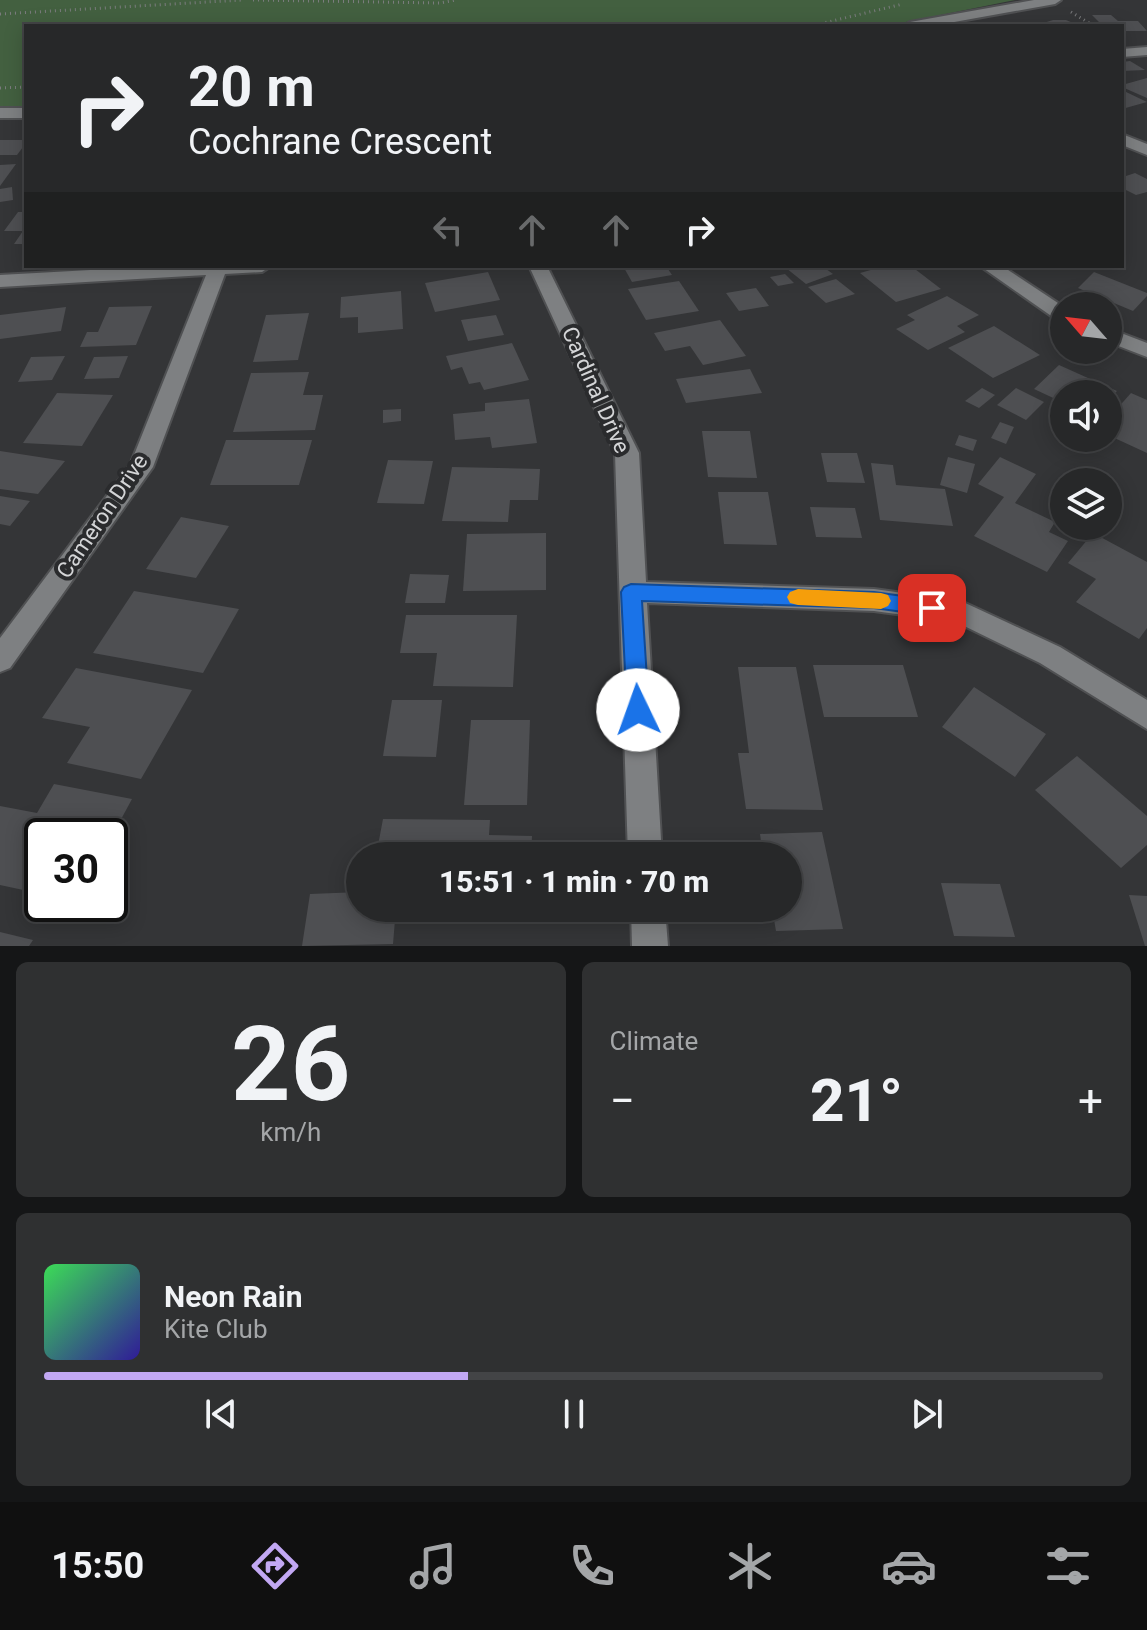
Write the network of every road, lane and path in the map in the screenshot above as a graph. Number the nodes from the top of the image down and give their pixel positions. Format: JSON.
{"nodes":[{"id":1,"x":242,"y":0,"type":"edge"},
{"id":2,"x":253,"y":0,"type":"edge"},
{"id":3,"x":456,"y":0,"type":"edge"},
{"id":4,"x":1055,"y":0,"type":"edge"},
{"id":5,"x":914,"y":2,"type":"dead end"},
{"id":6,"x":0,"y":14,"type":"edge"},
{"id":7,"x":820,"y":24,"type":"edge"},
{"id":8,"x":921,"y":24,"type":"edge"},
{"id":9,"x":1147,"y":51,"type":"edge"},
{"id":10,"x":1124,"y":53,"type":"edge"},
{"id":11,"x":24,"y":87,"type":"edge"},
{"id":12,"x":0,"y":88,"type":"edge"},
{"id":13,"x":0,"y":113,"type":"edge"},
{"id":14,"x":24,"y":113,"type":"edge"},
{"id":15,"x":1147,"y":131,"type":"edge"},
{"id":16,"x":1124,"y":137,"type":"edge"},
{"id":17,"x":1124,"y":139,"type":"edge"},
{"id":18,"x":1147,"y":150,"type":"edge"},
{"id":19,"x":240,"y":268,"type":"edge"},
{"id":20,"x":539,"y":268,"type":"edge"},
{"id":21,"x":992,"y":268,"type":"edge"},
{"id":22,"x":217,"y":270,"type":"junction"},
{"id":23,"x":0,"y":281,"type":"edge"},
{"id":24,"x":1050,"y":307,"type":"edge"},
{"id":25,"x":1122,"y":340,"type":"edge"},
{"id":26,"x":1147,"y":351,"type":"edge"},
{"id":27,"x":631,"y":592,"type":"junction"},
{"id":28,"x":0,"y":660,"type":"edge"},
{"id":29,"x":1147,"y":716,"type":"edge"},
{"id":30,"x":644,"y":842,"type":"edge"},
{"id":31,"x":649,"y":922,"type":"edge"},
{"id":32,"x":650,"y":946,"type":"edge"}],
"edges":[{"from":1,"to":6,"type":"path"},
{"from":2,"to":3,"type":"path"},
{"from":4,"to":8,"type":"street"},
{"from":5,"to":7,"type":"path"},
{"from":9,"to":10,"type":"street"},
{"from":11,"to":12,"type":"path"},
{"from":13,"to":14,"type":"street"},
{"from":15,"to":16,"type":"street"},
{"from":17,"to":18,"type":"street"},
{"from":19,"to":22,"type":"street"},
{"from":20,"to":27,"type":"street","name":"Cardinal Drive"},
{"from":21,"to":24,"type":"street"},
{"from":22,"to":23,"type":"street"},
{"from":22,"to":28,"type":"street","name":"Cameron Drive"},
{"from":25,"to":26,"type":"street"},
{"from":27,"to":29,"type":"street"},
{"from":27,"to":30,"type":"street","name":"Cardinal Drive"},
{"from":31,"to":32,"type":"street"}]}
